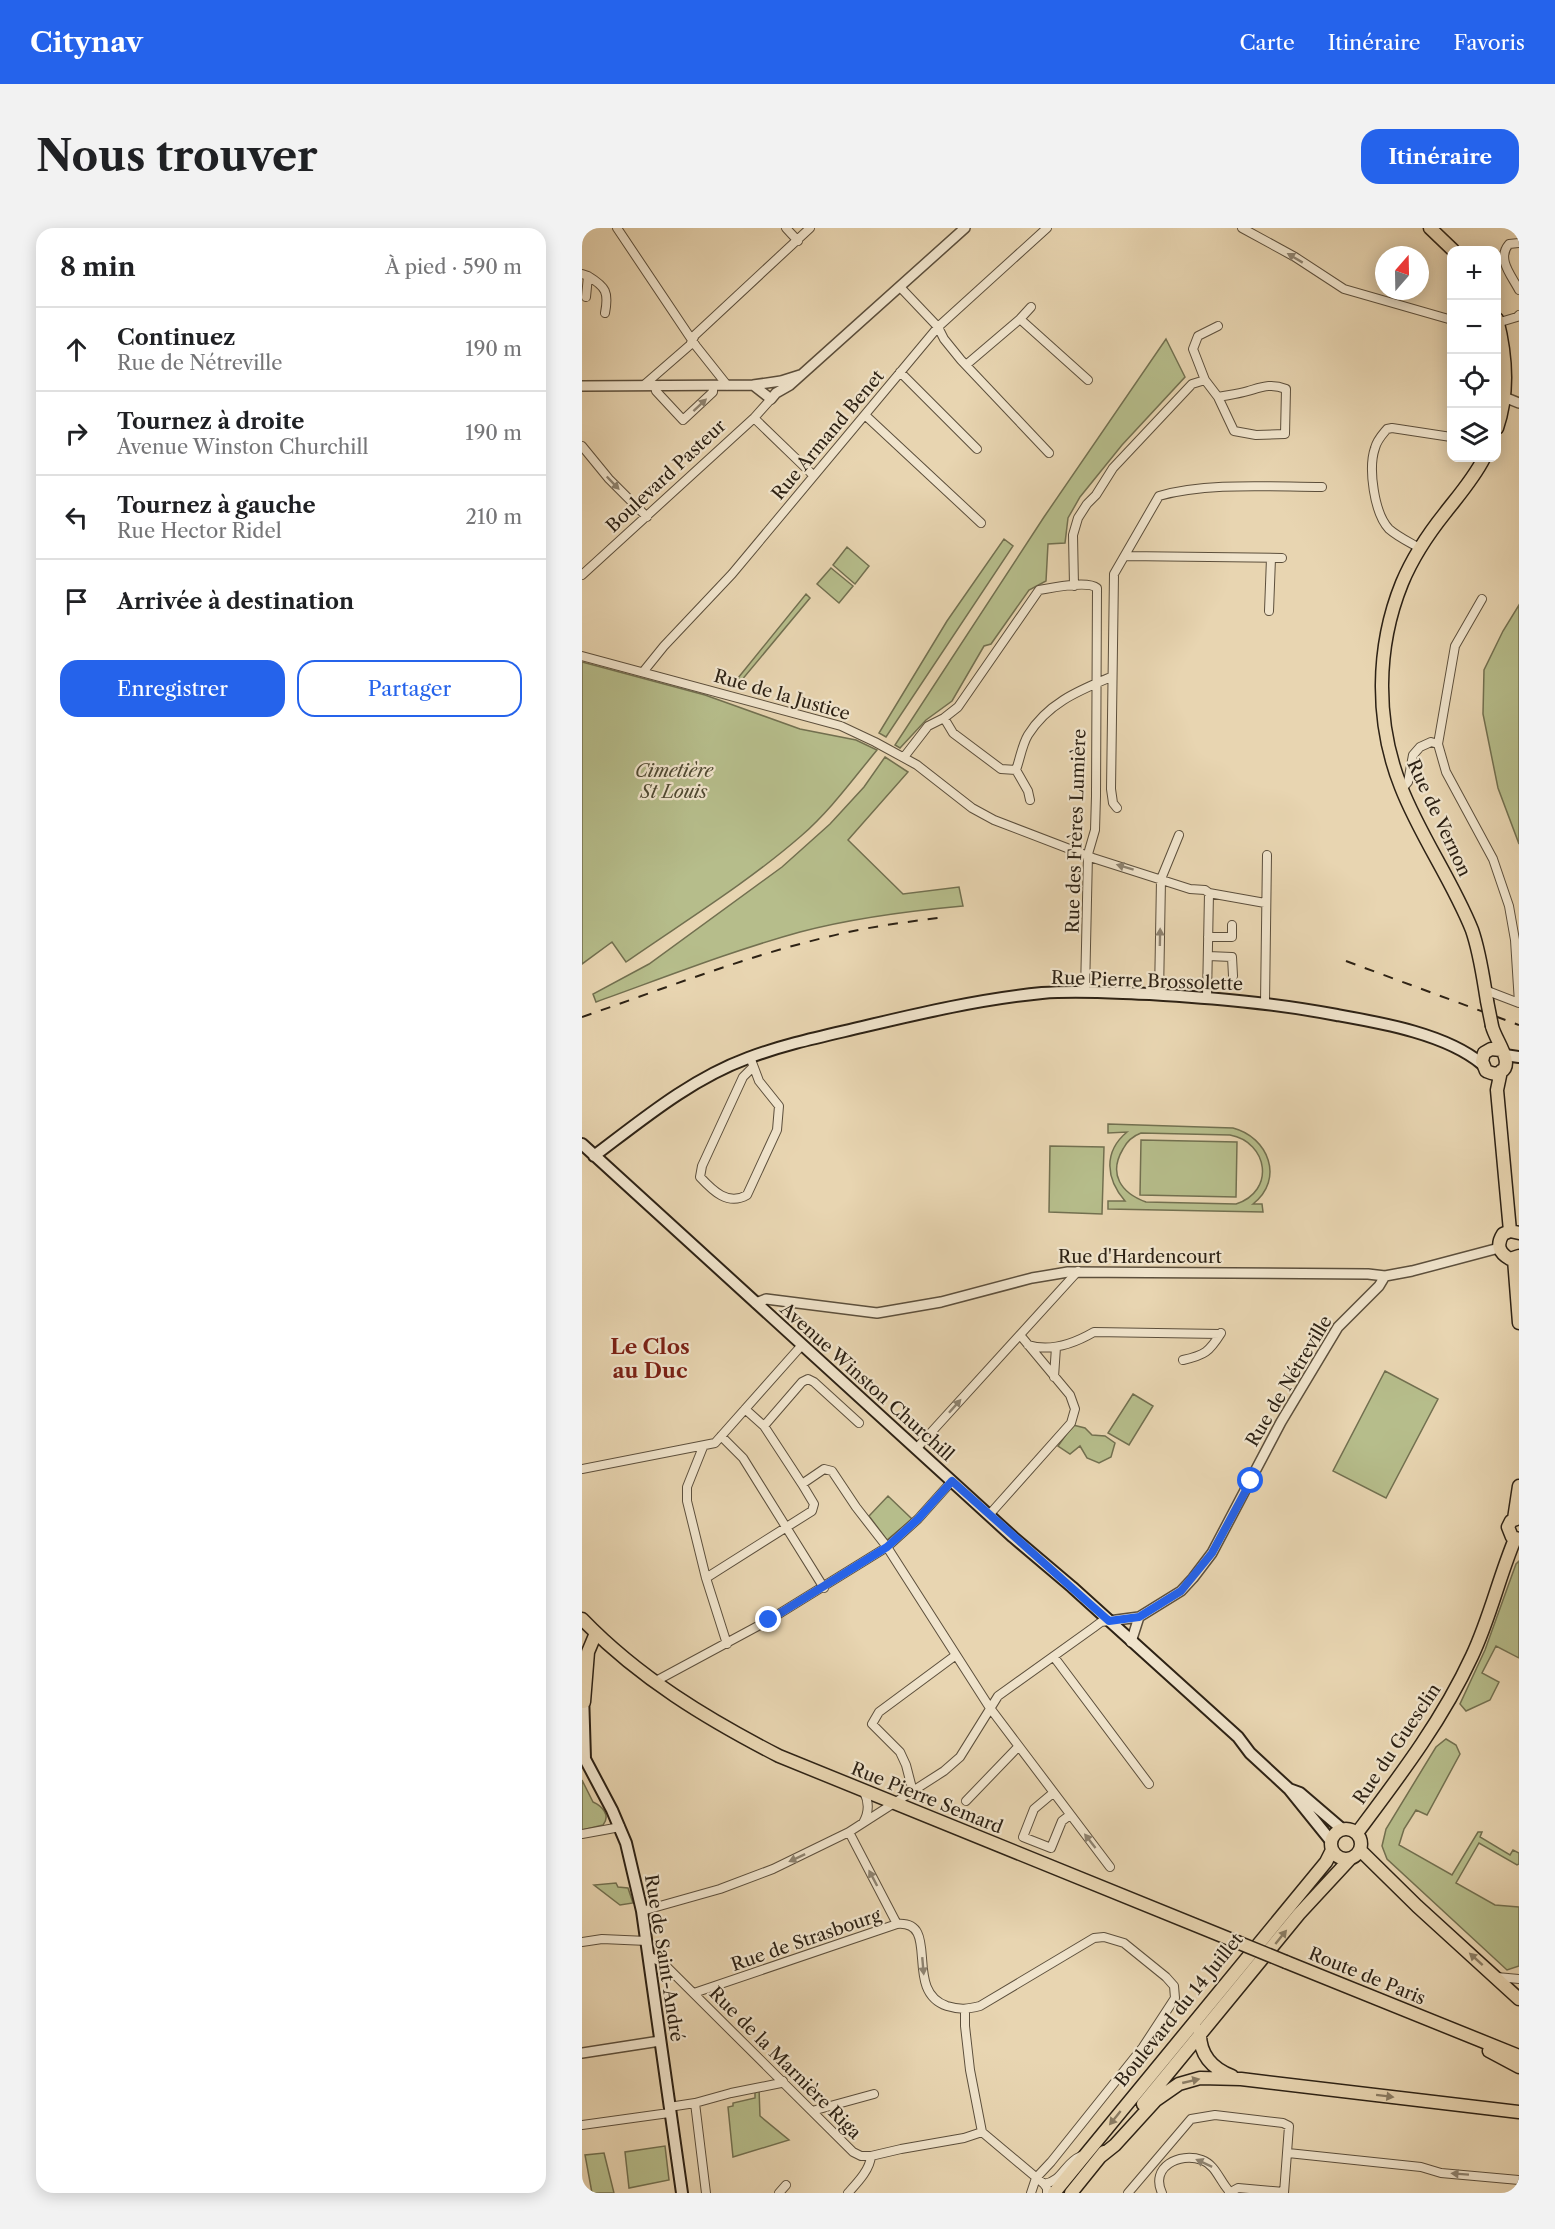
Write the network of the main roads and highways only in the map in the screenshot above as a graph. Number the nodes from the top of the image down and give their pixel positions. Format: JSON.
{"nodes":[{"id":1,"x":1430,"y":228,"type":"edge"},
{"id":2,"x":1449,"y":246,"type":"edge"},
{"id":3,"x":1501,"y":344,"type":"edge"},
{"id":4,"x":1501,"y":410,"type":"edge"},
{"id":5,"x":1482,"y":462,"type":"edge"},
{"id":6,"x":1519,"y":1058,"type":"edge"},
{"id":7,"x":1495,"y":1060,"type":"junction"},
{"id":8,"x":1519,"y":1064,"type":"edge"},
{"id":9,"x":582,"y":1144,"type":"edge"},
{"id":10,"x":594,"y":1156,"type":"junction"},
{"id":11,"x":1514,"y":1232,"type":"edge"},
{"id":12,"x":1516,"y":1258,"type":"edge"},
{"id":13,"x":1519,"y":1323,"type":"edge"},
{"id":14,"x":1519,"y":1486,"type":"edge"},
{"id":15,"x":1517,"y":1519,"type":"edge"},
{"id":16,"x":1517,"y":1539,"type":"edge"},
{"id":17,"x":582,"y":1619,"type":"edge"},
{"id":18,"x":596,"y":1633,"type":"junction"},
{"id":19,"x":582,"y":1684,"type":"edge"},
{"id":20,"x":584,"y":1702,"type":"junction"},
{"id":21,"x":583,"y":1748,"type":"edge"},
{"id":22,"x":1289,"y":1789,"type":"junction"},
{"id":23,"x":1342,"y":1829,"type":"junction"},
{"id":24,"x":1357,"y":1833,"type":"junction"},
{"id":25,"x":1331,"y":1845,"type":"junction"},
{"id":26,"x":1355,"y":1854,"type":"junction"},
{"id":27,"x":1246,"y":1957,"type":"junction"},
{"id":28,"x":1286,"y":1962,"type":"joint"},
{"id":29,"x":1519,"y":1999,"type":"edge"},
{"id":30,"x":1435,"y":2023,"type":"junction"},
{"id":31,"x":1200,"y":2036,"type":"junction"},
{"id":32,"x":1519,"y":2056,"type":"edge"},
{"id":33,"x":1519,"y":2067,"type":"edge"},
{"id":34,"x":1241,"y":2079,"type":"junction"},
{"id":35,"x":1519,"y":2112,"type":"edge"},
{"id":36,"x":1100,"y":2157,"type":"junction"},
{"id":37,"x":682,"y":2193,"type":"edge"},
{"id":38,"x":1054,"y":2193,"type":"edge"},
{"id":39,"x":1071,"y":2193,"type":"edge"}],
"edges":[{"from":1,"to":2,"type":"main road"},
{"from":3,"to":4,"type":"main road"},
{"from":5,"to":7,"type":"main road","name":"Rue de Vernon","bridge":true},
{"from":6,"to":7,"type":"main road","name":"Rue Pierre Brossolette"},
{"from":7,"to":8,"type":"main road","name":"Rue Pierre Brossolette"},
{"from":7,"to":10,"type":"main road","name":"Rue Pierre Brossolette"},
{"from":7,"to":11,"type":"main road","name":"Rue de Vernon"},
{"from":9,"to":10,"type":"main road","name":"Avenue Winston Churchill"},
{"from":10,"to":22,"type":"main road","name":"Avenue Winston Churchill"},
{"from":11,"to":12,"type":"main road"},
{"from":12,"to":13,"type":"main road"},
{"from":14,"to":15,"type":"main road"},
{"from":15,"to":16,"type":"main road"},
{"from":16,"to":24,"type":"main road","name":"Rue du Guesclin"},
{"from":17,"to":18,"type":"main road","name":"Rue Pierre Semard"},
{"from":18,"to":20,"type":"main road"},
{"from":18,"to":28,"type":"main road","name":"Rue Pierre Semard","bridge":true},
{"from":19,"to":20,"type":"main road","name":"Rue de Saint-André"},
{"from":20,"to":21,"type":"main road","name":"Rue de Saint-André"},
{"from":21,"to":37,"type":"main road","name":"Rue de Saint-André"},
{"from":22,"to":23,"type":"main road"},
{"from":22,"to":25,"type":"main road"},
{"from":23,"to":24,"type":"main road"},
{"from":23,"to":25,"type":"main road"},
{"from":24,"to":26,"type":"main road"},
{"from":25,"to":26,"type":"main road"},
{"from":25,"to":27,"type":"main road","name":"Boulevard du 14 Juillet"},
{"from":29,"to":26,"type":"main road","one_way":true},
{"from":31,"to":26,"type":"main road","name":"Boulevard du 14 Juillet","one_way":true},
{"from":27,"to":31,"type":"main road"},
{"from":27,"to":38,"type":"main road","name":"Boulevard du 14 Juillet","one_way":true},
{"from":28,"to":30,"type":"main road","name":"Route de Paris"},
{"from":30,"to":32,"type":"main road","name":"Route de Paris"},
{"from":30,"to":33,"type":"main road","name":"Route de Paris"},
{"from":31,"to":34,"type":"main road"},
{"from":31,"to":36,"type":"main road","name":"Boulevard du 14 Juillet"},
{"from":34,"to":35,"type":"main road","one_way":true},
{"from":36,"to":34,"type":"main road","one_way":true},
{"from":36,"to":39,"type":"main road","name":"Boulevard du 14 Juillet"}]}
